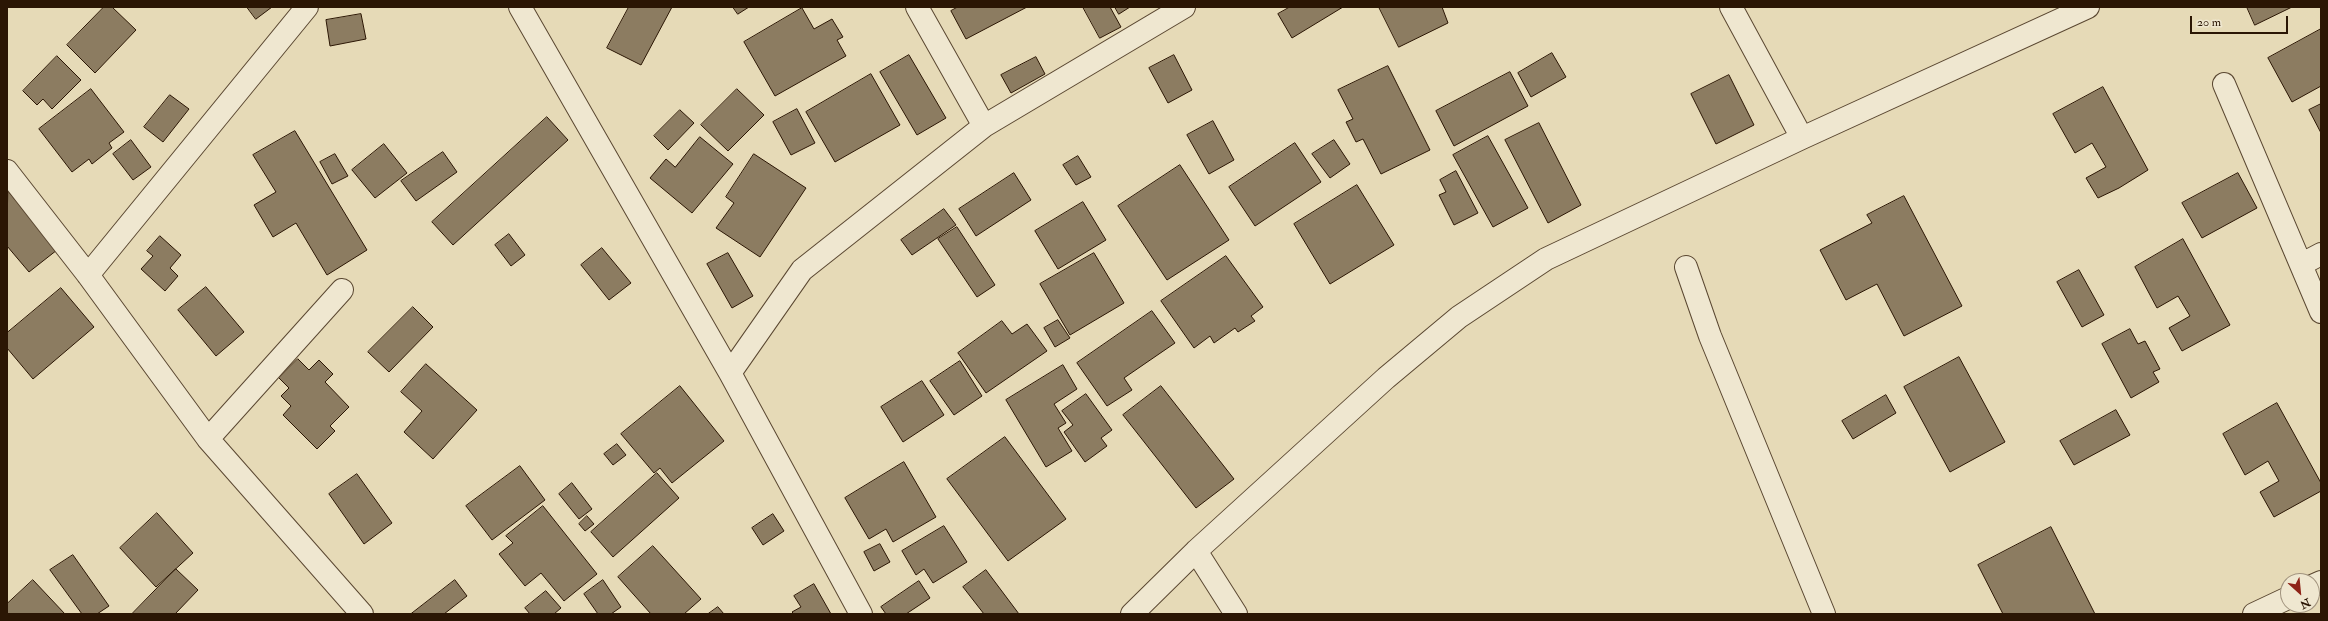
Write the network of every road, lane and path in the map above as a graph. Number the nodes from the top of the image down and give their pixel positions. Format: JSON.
{"nodes":[{"id":1,"x":306,"y":7,"type":"edge"},
{"id":2,"x":520,"y":7,"type":"edge"},
{"id":3,"x":917,"y":7,"type":"edge"},
{"id":4,"x":1184,"y":7,"type":"edge"},
{"id":5,"x":1731,"y":7,"type":"edge"},
{"id":6,"x":2088,"y":7,"type":"edge"},
{"id":7,"x":2224,"y":84,"type":"dead end"},
{"id":8,"x":984,"y":126,"type":"junction"},
{"id":9,"x":1802,"y":138,"type":"junction"},
{"id":10,"x":7,"y":171,"type":"edge"},
{"id":11,"x":2321,"y":254,"type":"edge"},
{"id":12,"x":2302,"y":264,"type":"junction"},
{"id":13,"x":1686,"y":268,"type":"dead end"},
{"id":14,"x":88,"y":275,"type":"junction"},
{"id":15,"x":342,"y":290,"type":"dead end"},
{"id":16,"x":2321,"y":312,"type":"edge"},
{"id":17,"x":730,"y":373,"type":"junction"},
{"id":18,"x":208,"y":439,"type":"junction"},
{"id":19,"x":1196,"y":551,"type":"junction"},
{"id":20,"x":2280,"y":602,"type":"edge"},
{"id":21,"x":362,"y":614,"type":"edge"},
{"id":22,"x":861,"y":614,"type":"edge"},
{"id":23,"x":1132,"y":614,"type":"edge"},
{"id":24,"x":1236,"y":614,"type":"edge"},
{"id":25,"x":1824,"y":614,"type":"edge"},
{"id":26,"x":2254,"y":614,"type":"edge"}],
"edges":[{"from":1,"to":14,"type":"street"},
{"from":2,"to":17,"type":"street"},
{"from":3,"to":8,"type":"street"},
{"from":4,"to":8,"type":"street"},
{"from":5,"to":9,"type":"street"},
{"from":6,"to":9,"type":"street"},
{"from":7,"to":12,"type":"street"},
{"from":8,"to":17,"type":"street"},
{"from":9,"to":19,"type":"street"},
{"from":10,"to":14,"type":"street"},
{"from":11,"to":12,"type":"street"},
{"from":12,"to":16,"type":"street"},
{"from":13,"to":25,"type":"street"},
{"from":14,"to":18,"type":"street"},
{"from":15,"to":18,"type":"street"},
{"from":17,"to":22,"type":"street"},
{"from":18,"to":21,"type":"street"},
{"from":19,"to":23,"type":"street"},
{"from":19,"to":24,"type":"street"},
{"from":20,"to":26,"type":"street"}]}
